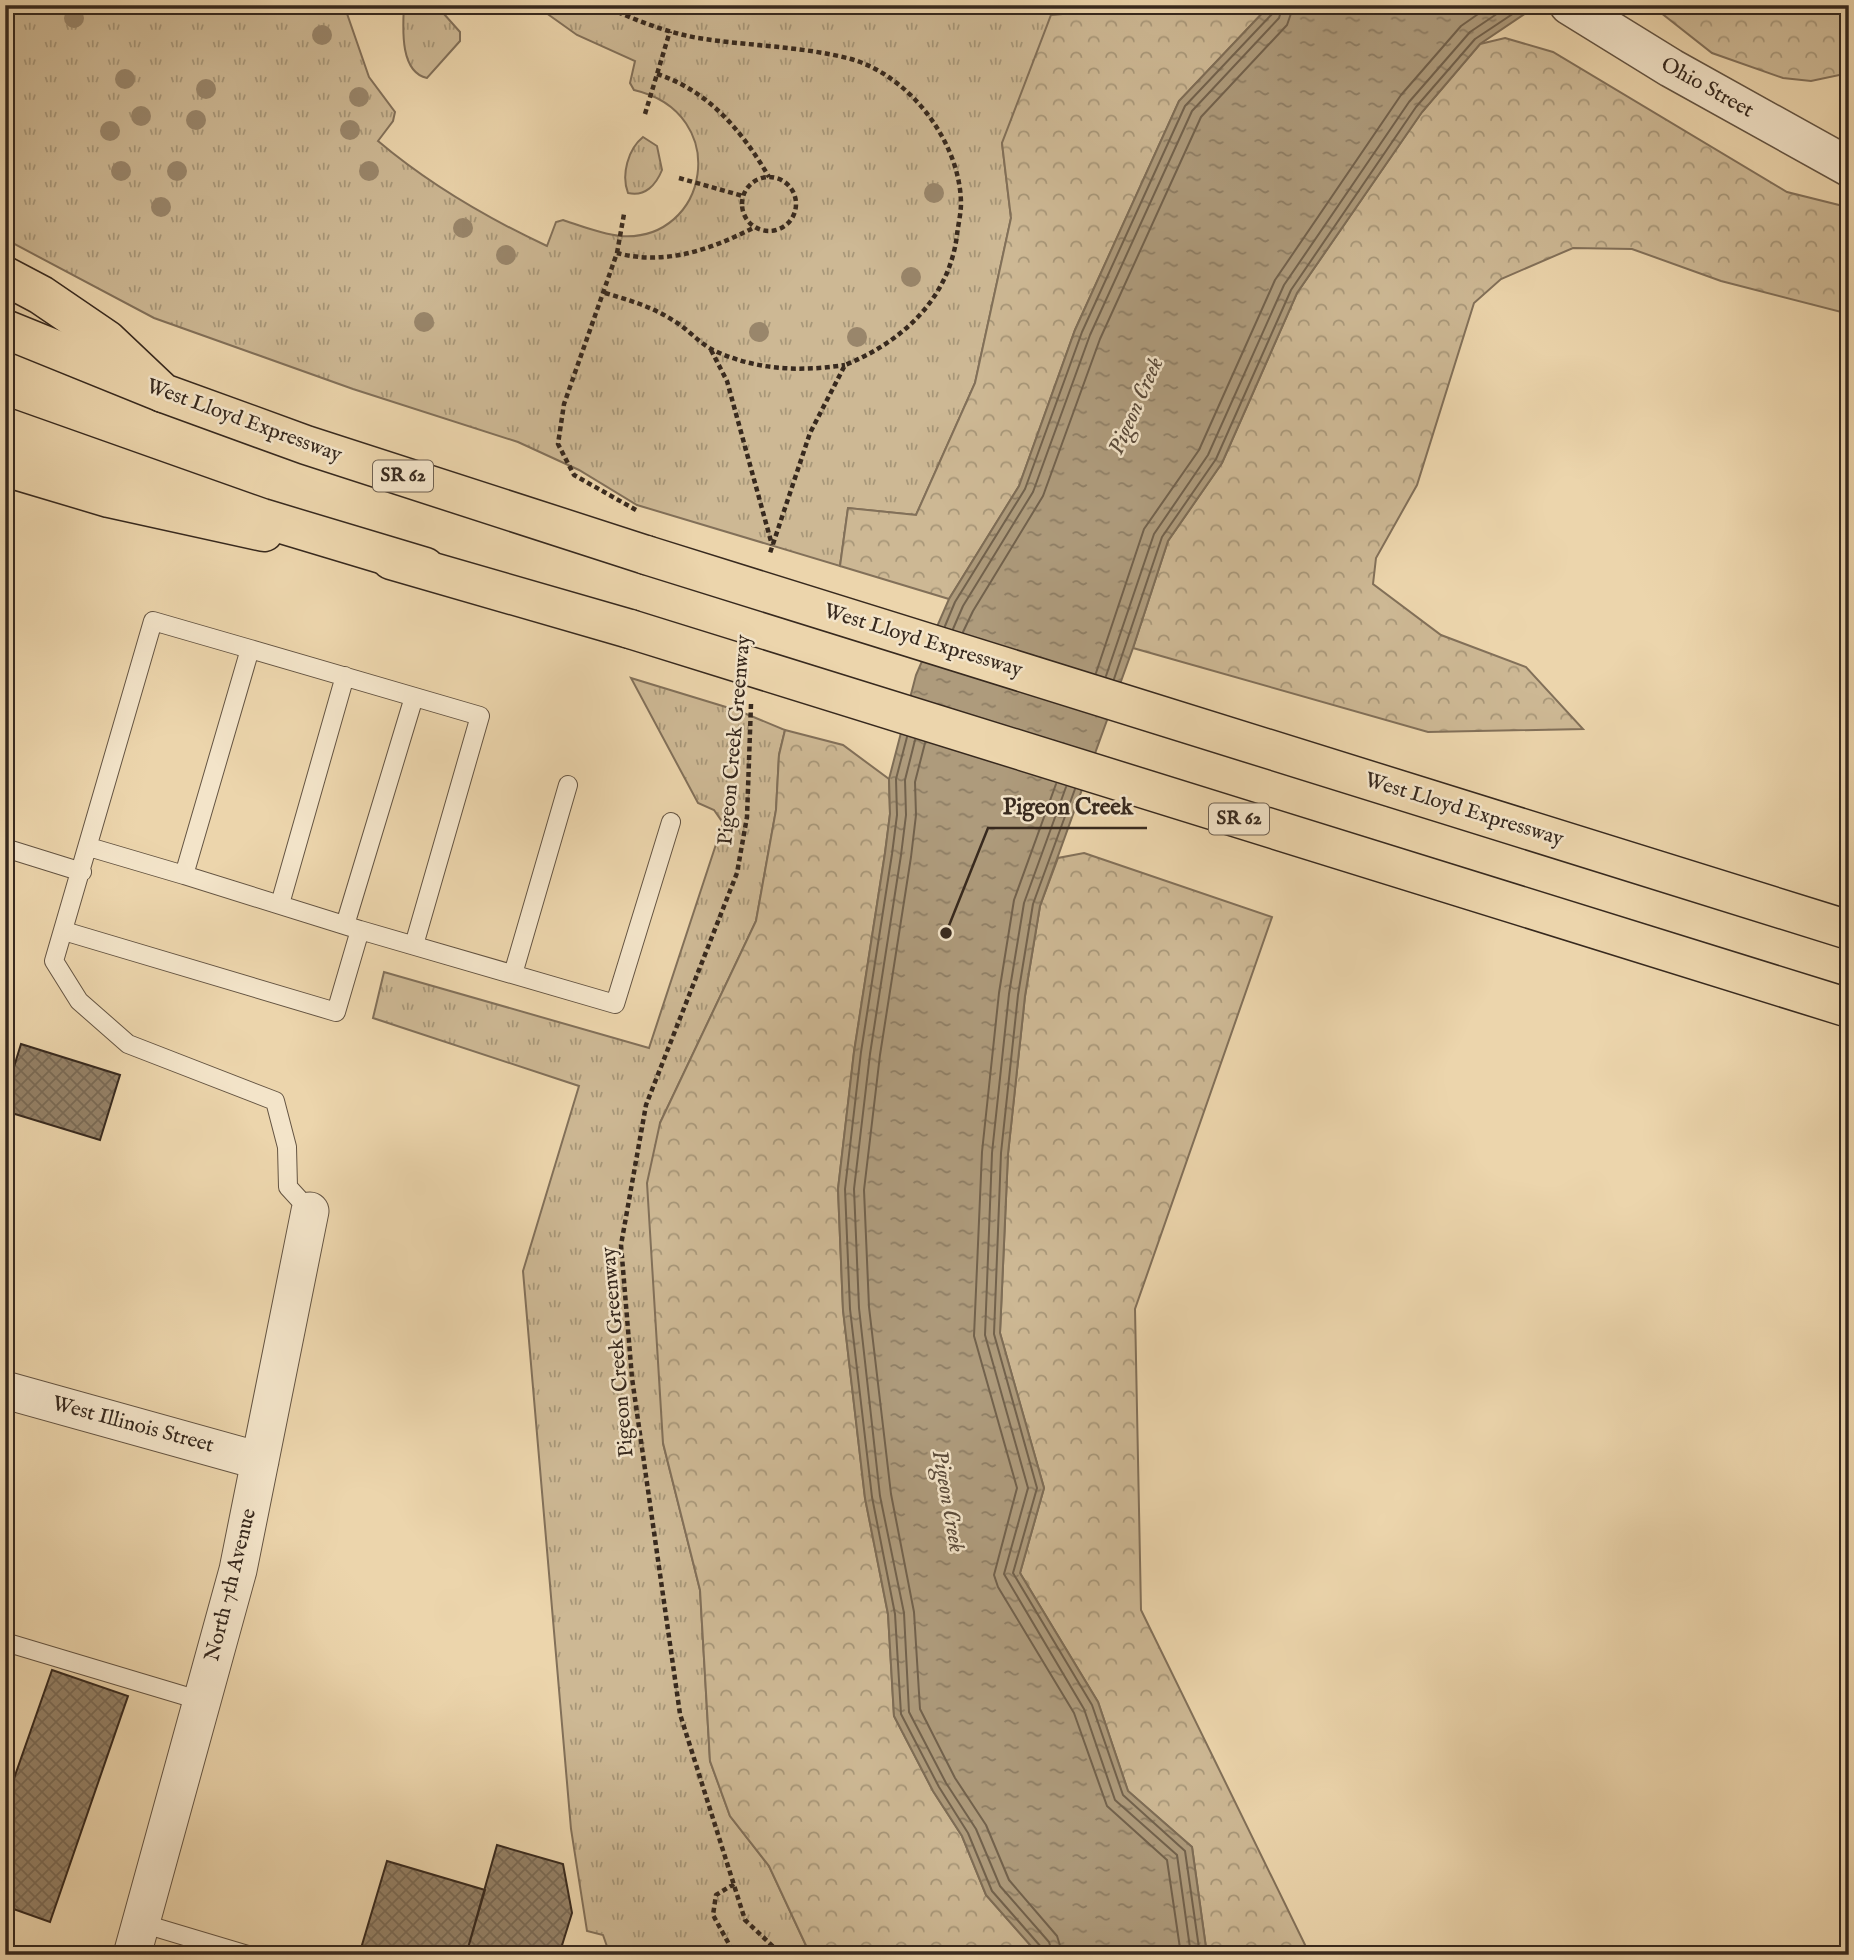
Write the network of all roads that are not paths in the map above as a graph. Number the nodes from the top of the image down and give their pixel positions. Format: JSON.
{"nodes":[{"id":1,"x":1569,"y":5,"type":"edge"},
{"id":2,"x":1849,"y":167,"type":"edge"},
{"id":3,"x":5,"y":276,"type":"edge"},
{"id":4,"x":5,"y":329,"type":"edge"},
{"id":5,"x":163,"y":393,"type":"junction"},
{"id":6,"x":5,"y":428,"type":"edge"},
{"id":7,"x":5,"y":467,"type":"edge"},
{"id":8,"x":425,"y":568,"type":"junction"},
{"id":9,"x":250,"y":649,"type":"junction"},
{"id":10,"x":345,"y":676,"type":"junction"},
{"id":11,"x":414,"y":697,"type":"junction"},
{"id":12,"x":568,"y":785,"type":"dead end"},
{"id":13,"x":671,"y":822,"type":"dead end"},
{"id":14,"x":89,"y":847,"type":"junction"},
{"id":15,"x":5,"y":848,"type":"edge"},
{"id":16,"x":82,"y":872,"type":"junction"},
{"id":17,"x":184,"y":875,"type":"junction"},
{"id":18,"x":281,"y":904,"type":"junction"},
{"id":19,"x":353,"y":927,"type":"junction"},
{"id":20,"x":64,"y":930,"type":"junction"},
{"id":21,"x":1849,"y":930,"type":"edge"},
{"id":22,"x":414,"y":945,"type":"junction"},
{"id":23,"x":513,"y":974,"type":"junction"},
{"id":24,"x":1849,"y":1008,"type":"edge"},
{"id":25,"x":310,"y":1210,"type":"joint"},
{"id":26,"x":5,"y":1390,"type":"edge"},
{"id":27,"x":260,"y":1461,"type":"junction"},
{"id":28,"x":5,"y":1642,"type":"edge"},
{"id":29,"x":202,"y":1701,"type":"junction"},
{"id":30,"x":137,"y":1939,"type":"edge"},
{"id":31,"x":248,"y":1955,"type":"edge"}],
"edges":[{"from":1,"to":2,"type":"street","name":"Ohio Street"},
{"from":3,"to":5,"type":"highway"},
{"from":4,"to":5,"type":"highway","name":"West Lloyd Expressway","number":"SR 62"},
{"from":5,"to":21,"type":"highway","name":"West Lloyd Expressway","number":"SR 62","bridge":true},
{"from":6,"to":8,"type":"highway","number":"SR 62"},
{"from":7,"to":8,"type":"highway"},
{"from":8,"to":24,"type":"highway","number":"SR 62","bridge":true},
{"from":9,"to":10,"type":"lane"},
{"from":9,"to":14,"type":"lane"},
{"from":9,"to":17,"type":"lane"},
{"from":10,"to":11,"type":"lane"},
{"from":10,"to":18,"type":"lane"},
{"from":11,"to":19,"type":"lane"},
{"from":11,"to":22,"type":"lane"},
{"from":12,"to":23,"type":"lane"},
{"from":13,"to":23,"type":"lane"},
{"from":14,"to":16,"type":"lane"},
{"from":14,"to":17,"type":"lane"},
{"from":15,"to":16,"type":"lane"},
{"from":16,"to":20,"type":"lane"},
{"from":17,"to":18,"type":"lane"},
{"from":18,"to":19,"type":"lane"},
{"from":19,"to":20,"type":"lane"},
{"from":19,"to":22,"type":"lane"},
{"from":20,"to":25,"type":"lane"},
{"from":22,"to":23,"type":"lane"},
{"from":25,"to":27,"type":"street","name":"North 7th Avenue"},
{"from":26,"to":27,"type":"street","name":"West Illinois Street"},
{"from":27,"to":29,"type":"street","name":"North 7th Avenue"},
{"from":28,"to":29,"type":"lane"},
{"from":29,"to":30,"type":"street","name":"North 7th Avenue"},
{"from":30,"to":31,"type":"lane"}]}
